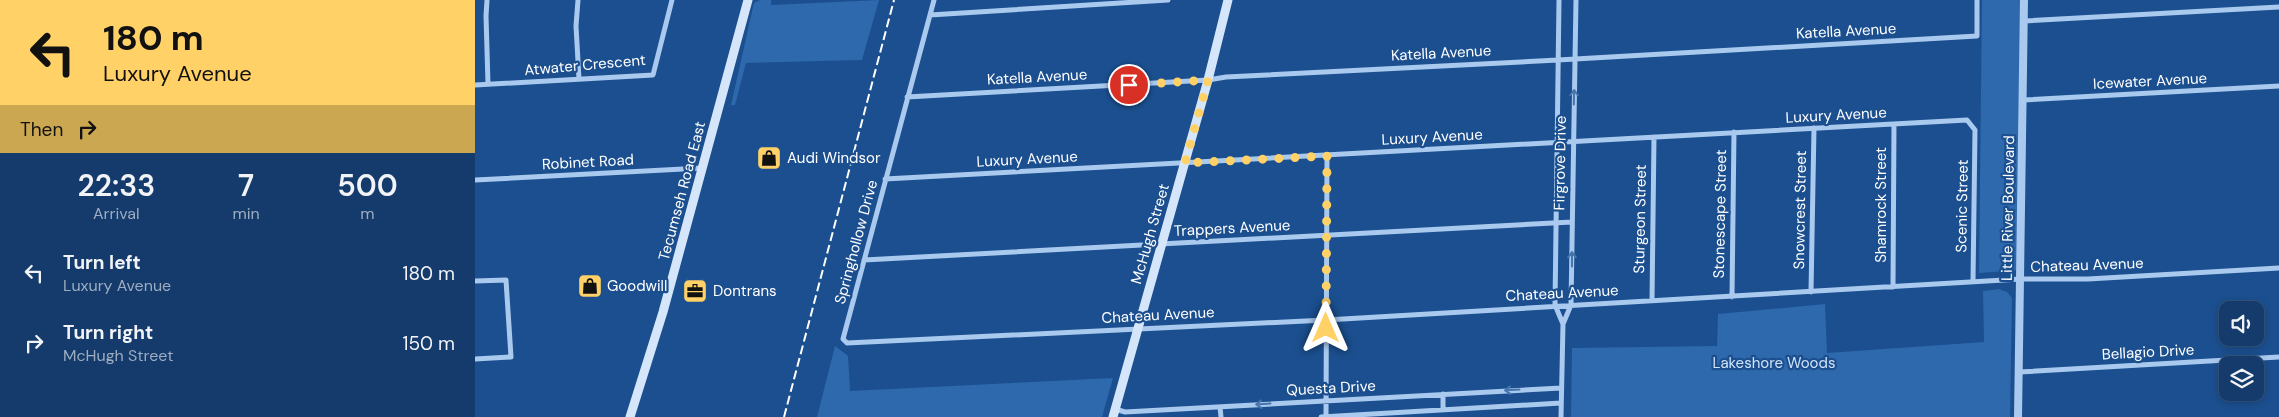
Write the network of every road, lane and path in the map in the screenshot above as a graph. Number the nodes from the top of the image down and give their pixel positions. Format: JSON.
{"nodes":[{"id":1,"x":487,"y":0,"type":"edge"},
{"id":2,"x":578,"y":0,"type":"edge"},
{"id":3,"x":672,"y":0,"type":"edge"},
{"id":4,"x":748,"y":0,"type":"edge"},
{"id":5,"x":934,"y":0,"type":"edge"},
{"id":6,"x":1168,"y":0,"type":"edge"},
{"id":7,"x":1228,"y":0,"type":"edge"},
{"id":8,"x":1559,"y":0,"type":"edge"},
{"id":9,"x":1576,"y":0,"type":"edge"},
{"id":10,"x":1977,"y":0,"type":"edge"},
{"id":11,"x":2024,"y":0,"type":"edge"},
{"id":12,"x":2279,"y":7,"type":"edge"},
{"id":13,"x":930,"y":16,"type":"junction"},
{"id":14,"x":2024,"y":20,"type":"junction"},
{"id":15,"x":1575,"y":59,"type":"junction"},
{"id":16,"x":1558,"y":60,"type":"junction"},
{"id":17,"x":579,"y":79,"type":"junction"},
{"id":18,"x":1208,"y":80,"type":"junction"},
{"id":19,"x":488,"y":84,"type":"junction"},
{"id":20,"x":475,"y":85,"type":"edge"},
{"id":21,"x":2279,"y":86,"type":"edge"},
{"id":22,"x":907,"y":97,"type":"junction"},
{"id":23,"x":2023,"y":100,"type":"junction"},
{"id":24,"x":1894,"y":124,"type":"junction"},
{"id":25,"x":1814,"y":128,"type":"junction"},
{"id":26,"x":1975,"y":130,"type":"joint"},
{"id":27,"x":1734,"y":132,"type":"junction"},
{"id":28,"x":1654,"y":137,"type":"junction"},
{"id":29,"x":1573,"y":141,"type":"junction"},
{"id":30,"x":1558,"y":142,"type":"junction"},
{"id":31,"x":1327,"y":156,"type":"junction"},
{"id":32,"x":1185,"y":163,"type":"junction"},
{"id":33,"x":702,"y":168,"type":"junction"},
{"id":34,"x":885,"y":179,"type":"junction"},
{"id":35,"x":475,"y":180,"type":"edge"},
{"id":36,"x":1572,"y":222,"type":"junction"},
{"id":37,"x":1555,"y":223,"type":"junction"},
{"id":38,"x":1327,"y":235,"type":"junction"},
{"id":39,"x":1162,"y":244,"type":"junction"},
{"id":40,"x":864,"y":260,"type":"junction"},
{"id":41,"x":2279,"y":268,"type":"edge"},
{"id":42,"x":2021,"y":279,"type":"junction"},
{"id":43,"x":475,"y":281,"type":"edge"},
{"id":44,"x":1973,"y":282,"type":"junction"},
{"id":45,"x":1893,"y":287,"type":"junction"},
{"id":46,"x":1811,"y":292,"type":"junction"},
{"id":47,"x":1732,"y":296,"type":"junction"},
{"id":48,"x":1652,"y":301,"type":"junction"},
{"id":49,"x":1555,"y":305,"type":"junction"},
{"id":50,"x":1571,"y":305,"type":"junction"},
{"id":51,"x":1327,"y":320,"type":"junction"},
{"id":52,"x":1563,"y":324,"type":"junction"},
{"id":53,"x":1138,"y":329,"type":"junction"},
{"id":54,"x":847,"y":343,"type":"joint"},
{"id":55,"x":2279,"y":357,"type":"edge"},
{"id":56,"x":475,"y":359,"type":"edge"},
{"id":57,"x":2019,"y":372,"type":"junction"},
{"id":58,"x":1561,"y":388,"type":"junction"},
{"id":59,"x":1443,"y":394,"type":"junction"},
{"id":60,"x":1326,"y":400,"type":"junction"},
{"id":61,"x":1561,"y":403,"type":"junction"},
{"id":62,"x":1220,"y":407,"type":"junction"},
{"id":63,"x":1443,"y":409,"type":"junction"},
{"id":64,"x":1114,"y":413,"type":"edge"},
{"id":65,"x":630,"y":417,"type":"edge"},
{"id":66,"x":1221,"y":417,"type":"edge"},
{"id":67,"x":1321,"y":417,"type":"edge"},
{"id":68,"x":1326,"y":417,"type":"edge"},
{"id":69,"x":1561,"y":417,"type":"edge"},
{"id":70,"x":2017,"y":417,"type":"edge"}],
"edges":[{"from":1,"to":19,"type":"street"},
{"from":2,"to":17,"type":"street"},
{"from":3,"to":17,"type":"street","name":"Atwater Crescent"},
{"from":4,"to":33,"type":"main road","name":"Tecumseh Road East"},
{"from":5,"to":13,"type":"street","name":"Springhollow Drive"},
{"from":6,"to":13,"type":"street"},
{"from":7,"to":18,"type":"main road","name":"McHugh Street"},
{"from":8,"to":16,"type":"street","name":"Firgrove Drive"},
{"from":9,"to":15,"type":"street","name":"Firgrove Drive"},
{"from":10,"to":15,"type":"street","name":"Katella Avenue"},
{"from":11,"to":14,"type":"street","name":"Little River Boulevard"},
{"from":12,"to":14,"type":"street"},
{"from":13,"to":22,"type":"street","name":"Springhollow Drive"},
{"from":14,"to":23,"type":"street","name":"Little River Boulevard"},
{"from":15,"to":16,"type":"street","name":"Katella Avenue"},
{"from":29,"to":15,"type":"street","name":"Firgrove Drive","one_way":true},
{"from":16,"to":18,"type":"street","name":"Katella Avenue"},
{"from":16,"to":30,"type":"street","name":"Firgrove Drive"},
{"from":17,"to":19,"type":"street","name":"Atwater Crescent"},
{"from":18,"to":22,"type":"street","name":"Katella Avenue"},
{"from":18,"to":32,"type":"main road","name":"McHugh Street"},
{"from":19,"to":20,"type":"street","name":"Atwater Crescent"},
{"from":21,"to":23,"type":"street","name":"Icewater Avenue"},
{"from":22,"to":34,"type":"street","name":"Springhollow Drive"},
{"from":23,"to":42,"type":"street","name":"Little River Boulevard"},
{"from":24,"to":25,"type":"street","name":"Luxury Avenue"},
{"from":24,"to":26,"type":"street","name":"Luxury Avenue"},
{"from":24,"to":45,"type":"street","name":"Shamrock Street"},
{"from":25,"to":27,"type":"street","name":"Luxury Avenue"},
{"from":25,"to":46,"type":"street","name":"Snowcrest Street"},
{"from":26,"to":44,"type":"street","name":"Scenic Street"},
{"from":27,"to":28,"type":"street","name":"Luxury Avenue"},
{"from":27,"to":47,"type":"street","name":"Stonescape Street"},
{"from":28,"to":29,"type":"street","name":"Luxury Avenue"},
{"from":28,"to":48,"type":"street","name":"Sturgeon Street"},
{"from":29,"to":30,"type":"street","name":"Luxury Avenue"},
{"from":29,"to":36,"type":"street","name":"Firgrove Drive"},
{"from":30,"to":31,"type":"street","name":"Luxury Avenue"},
{"from":30,"to":37,"type":"street","name":"Firgrove Drive"},
{"from":31,"to":32,"type":"street","name":"Luxury Avenue"},
{"from":31,"to":38,"type":"street"},
{"from":32,"to":34,"type":"street","name":"Luxury Avenue"},
{"from":32,"to":39,"type":"main road","name":"McHugh Street"},
{"from":33,"to":35,"type":"street","name":"Robinet Road"},
{"from":33,"to":65,"type":"main road","name":"Tecumseh Road East"},
{"from":34,"to":40,"type":"street","name":"Springhollow Drive"},
{"from":36,"to":37,"type":"street","name":"Trappers Avenue"},
{"from":50,"to":36,"type":"street","name":"Firgrove Drive","one_way":true},
{"from":37,"to":38,"type":"street","name":"Trappers Avenue"},
{"from":37,"to":49,"type":"street","name":"Firgrove Drive"},
{"from":38,"to":39,"type":"street","name":"Trappers Avenue"},
{"from":38,"to":51,"type":"street"},
{"from":39,"to":40,"type":"street","name":"Trappers Avenue"},
{"from":39,"to":53,"type":"main road","name":"McHugh Street"},
{"from":40,"to":54,"type":"street","name":"Springhollow Drive"},
{"from":41,"to":42,"type":"street","name":"Chateau Avenue"},
{"from":42,"to":44,"type":"street","name":"Chateau Avenue"},
{"from":42,"to":57,"type":"street","name":"Little River Boulevard"},
{"from":43,"to":56,"type":"street"},
{"from":44,"to":45,"type":"street","name":"Chateau Avenue"},
{"from":45,"to":46,"type":"street","name":"Chateau Avenue"},
{"from":46,"to":47,"type":"street","name":"Chateau Avenue"},
{"from":47,"to":48,"type":"street","name":"Chateau Avenue"},
{"from":48,"to":50,"type":"street","name":"Chateau Avenue"},
{"from":49,"to":50,"type":"street","name":"Chateau Avenue"},
{"from":49,"to":51,"type":"street","name":"Chateau Avenue"},
{"from":49,"to":52,"type":"street","name":"Firgrove Drive"},
{"from":50,"to":52,"type":"street","name":"Firgrove Drive"},
{"from":51,"to":53,"type":"street","name":"Chateau Avenue"},
{"from":51,"to":60,"type":"street"},
{"from":52,"to":58,"type":"street","name":"Firgrove Drive"},
{"from":53,"to":54,"type":"street","name":"Chateau Avenue"},
{"from":53,"to":64,"type":"main road","name":"McHugh Street"},
{"from":55,"to":57,"type":"street","name":"Bellagio Drive"},
{"from":57,"to":70,"type":"street","name":"Little River Boulevard"},
{"from":58,"to":59,"type":"street","name":"Questa Drive","one_way":true},
{"from":58,"to":61,"type":"street","name":"Firgrove Drive"},
{"from":59,"to":60,"type":"street","name":"Questa Drive"},
{"from":59,"to":63,"type":"street"},
{"from":60,"to":62,"type":"street","name":"Questa Drive","one_way":true},
{"from":60,"to":68,"type":"street"},
{"from":61,"to":63,"type":"street","name":"Questa Drive"},
{"from":61,"to":69,"type":"street","name":"Firgrove Drive"},
{"from":62,"to":64,"type":"street","name":"Questa Drive"},
{"from":62,"to":66,"type":"street"},
{"from":63,"to":68,"type":"street","name":"Questa Drive"},
{"from":67,"to":68,"type":"street","name":"Questa Drive"}]}
